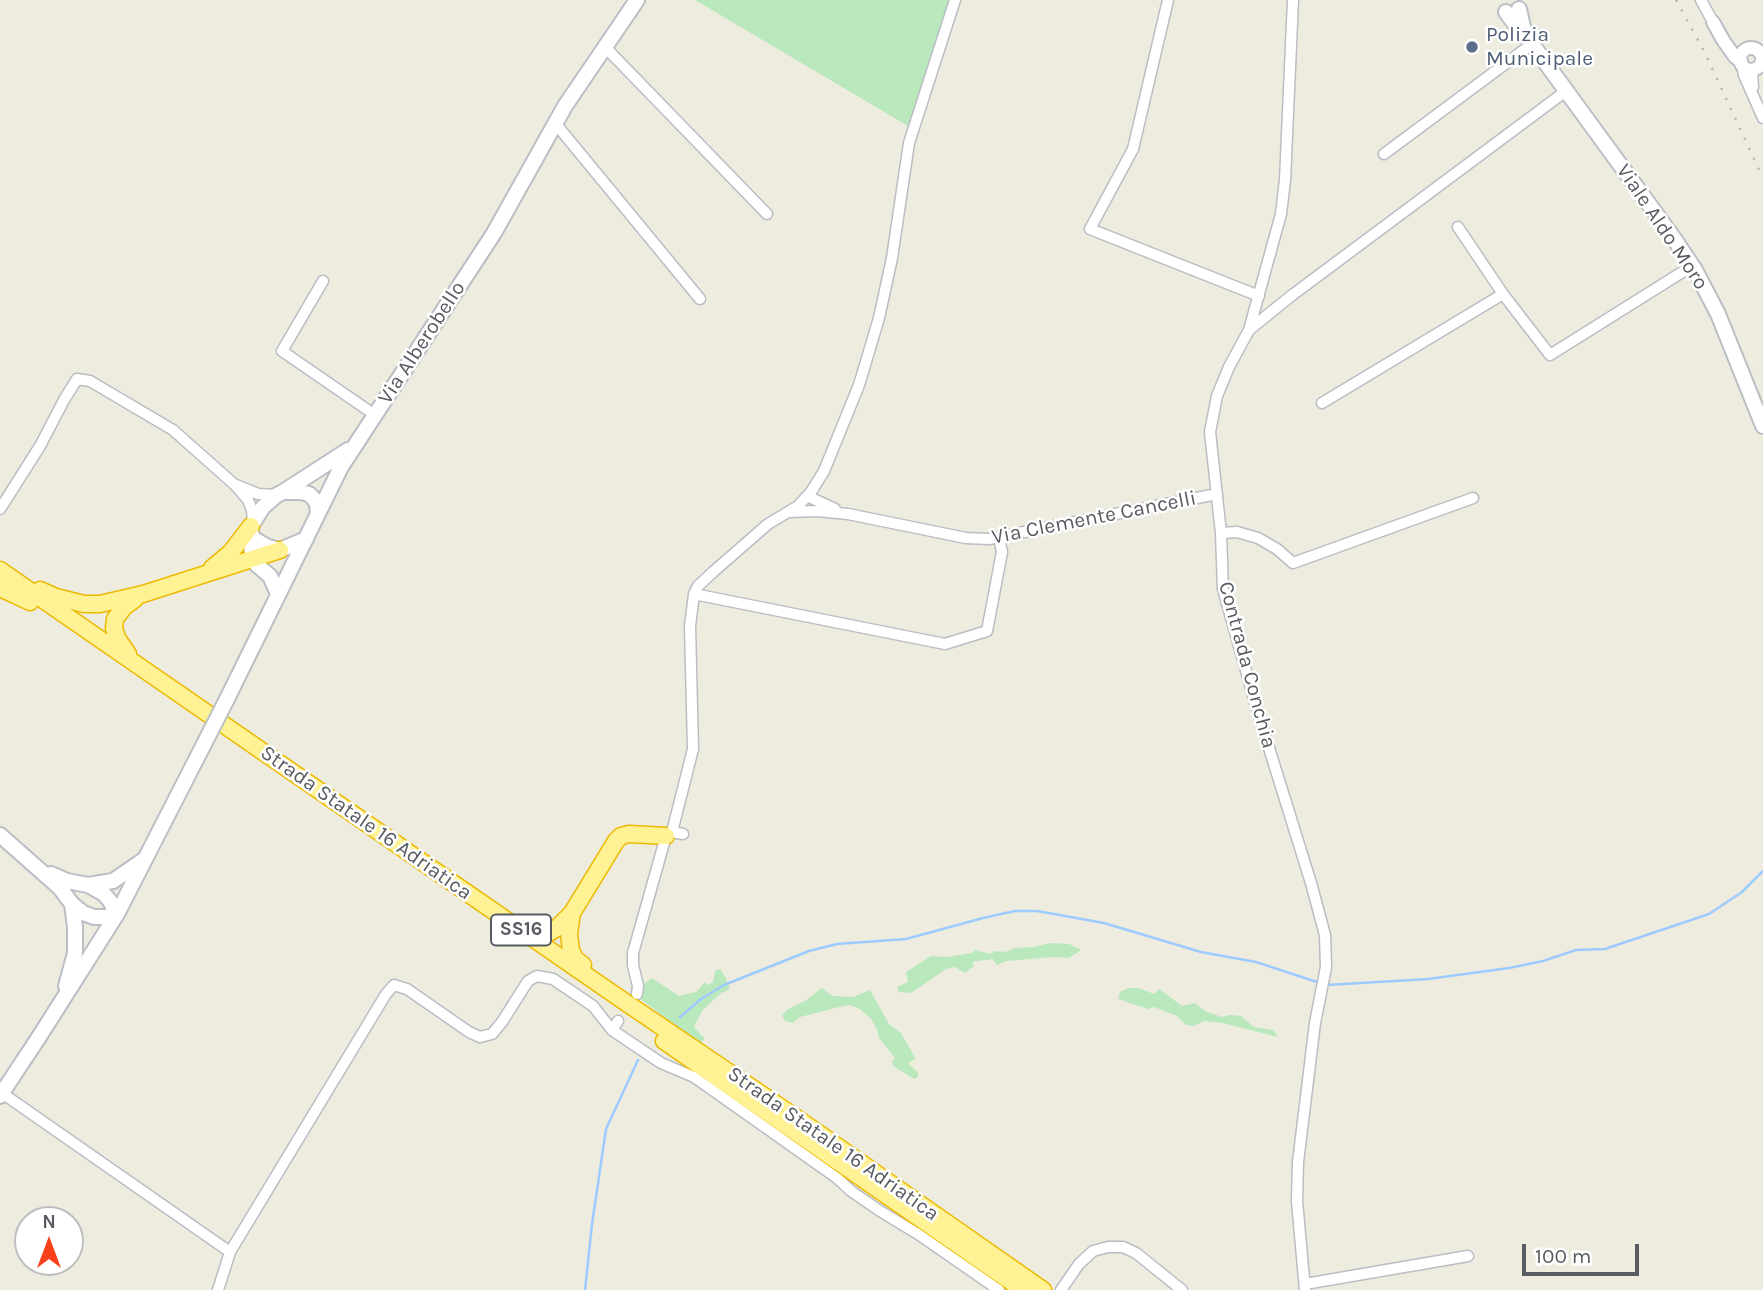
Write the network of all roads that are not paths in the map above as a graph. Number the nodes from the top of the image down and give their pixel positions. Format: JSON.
{"nodes":[{"id":1,"x":637,"y":0,"type":"edge"},
{"id":2,"x":955,"y":0,"type":"edge"},
{"id":3,"x":1168,"y":0,"type":"edge"},
{"id":4,"x":1293,"y":0,"type":"edge"},
{"id":5,"x":1701,"y":0,"type":"edge"},
{"id":6,"x":1512,"y":4,"type":"edge"},
{"id":7,"x":1713,"y":22,"type":"joint"},
{"id":8,"x":1532,"y":44,"type":"junction"},
{"id":9,"x":605,"y":47,"type":"junction"},
{"id":10,"x":1754,"y":61,"type":"edge"},
{"id":11,"x":1566,"y":91,"type":"junction"},
{"id":12,"x":1758,"y":95,"type":"edge"},
{"id":13,"x":1763,"y":118,"type":"edge"},
{"id":14,"x":555,"y":123,"type":"junction"},
{"id":15,"x":1384,"y":153,"type":"dead end"},
{"id":16,"x":767,"y":214,"type":"dead end"},
{"id":17,"x":1458,"y":228,"type":"dead end"},
{"id":18,"x":1692,"y":266,"type":"junction"},
{"id":19,"x":323,"y":281,"type":"dead end"},
{"id":20,"x":1503,"y":294,"type":"junction"},
{"id":21,"x":1259,"y":296,"type":"junction"},
{"id":22,"x":700,"y":299,"type":"dead end"},
{"id":23,"x":1249,"y":330,"type":"junction"},
{"id":24,"x":1322,"y":403,"type":"dead end"},
{"id":25,"x":375,"y":415,"type":"junction"},
{"id":26,"x":1763,"y":426,"type":"edge"},
{"id":27,"x":355,"y":445,"type":"junction"},
{"id":28,"x":235,"y":485,"type":"junction"},
{"id":29,"x":814,"y":486,"type":"junction"},
{"id":30,"x":280,"y":494,"type":"junction"},
{"id":31,"x":1217,"y":495,"type":"junction"},
{"id":32,"x":806,"y":498,"type":"junction"},
{"id":33,"x":1473,"y":498,"type":"dead end"},
{"id":34,"x":822,"y":508,"type":"junction"},
{"id":35,"x":0,"y":509,"type":"edge"},
{"id":36,"x":318,"y":513,"type":"junction"},
{"id":37,"x":787,"y":513,"type":"junction"},
{"id":38,"x":252,"y":527,"type":"junction"},
{"id":39,"x":1221,"y":533,"type":"junction"},
{"id":40,"x":999,"y":537,"type":"junction"},
{"id":41,"x":306,"y":539,"type":"junction"},
{"id":42,"x":280,"y":550,"type":"junction"},
{"id":43,"x":253,"y":559,"type":"junction"},
{"id":44,"x":208,"y":572,"type":"junction"},
{"id":45,"x":3,"y":580,"type":"edge"},
{"id":46,"x":143,"y":594,"type":"junction"},
{"id":47,"x":278,"y":594,"type":"junction"},
{"id":48,"x":694,"y":594,"type":"junction"},
{"id":49,"x":135,"y":663,"type":"junction"},
{"id":50,"x":674,"y":834,"type":"junction"},
{"id":51,"x":0,"y":835,"type":"edge"},
{"id":52,"x":146,"y":858,"type":"junction"},
{"id":53,"x":42,"y":870,"type":"junction"},
{"id":54,"x":88,"y":885,"type":"junction"},
{"id":55,"x":456,"y":885,"type":"junction"},
{"id":56,"x":72,"y":904,"type":"junction"},
{"id":57,"x":572,"y":913,"type":"junction"},
{"id":58,"x":117,"y":914,"type":"junction"},
{"id":59,"x":63,"y":998,"type":"junction"},
{"id":60,"x":631,"y":998,"type":"junction"},
{"id":61,"x":1,"y":1095,"type":"edge"},
{"id":62,"x":230,"y":1252,"type":"junction"},
{"id":63,"x":1468,"y":1256,"type":"dead end"},
{"id":64,"x":1305,"y":1287,"type":"edge"},
{"id":65,"x":218,"y":1290,"type":"edge"},
{"id":66,"x":999,"y":1290,"type":"edge"},
{"id":67,"x":1023,"y":1290,"type":"edge"},
{"id":68,"x":1043,"y":1290,"type":"edge"},
{"id":69,"x":1061,"y":1290,"type":"edge"},
{"id":70,"x":1182,"y":1290,"type":"edge"}],
"edges":[{"from":1,"to":9,"type":"main road","name":"Via Alberobello"},
{"from":2,"to":29,"type":"street"},
{"from":3,"to":21,"type":"street"},
{"from":4,"to":21,"type":"street","name":"Contrada Conchia"},
{"from":5,"to":7,"type":"street"},
{"from":6,"to":8,"type":"main road","name":"Viale Aldo Moro"},
{"from":7,"to":10,"type":"street"},
{"from":8,"to":11,"type":"main road","name":"Viale Aldo Moro"},
{"from":8,"to":15,"type":"street"},
{"from":9,"to":14,"type":"main road","name":"Via Alberobello"},
{"from":9,"to":16,"type":"street"},
{"from":10,"to":12,"type":"street"},
{"from":11,"to":18,"type":"main road","name":"Viale Aldo Moro"},
{"from":11,"to":23,"type":"street"},
{"from":12,"to":13,"type":"street"},
{"from":14,"to":22,"type":"street"},
{"from":14,"to":25,"type":"main road","name":"Via Alberobello"},
{"from":17,"to":20,"type":"street"},
{"from":18,"to":20,"type":"street"},
{"from":18,"to":26,"type":"main road","name":"Viale Aldo Moro"},
{"from":19,"to":25,"type":"street"},
{"from":20,"to":24,"type":"street"},
{"from":21,"to":23,"type":"street","name":"Contrada Conchia"},
{"from":23,"to":31,"type":"street","name":"Contrada Conchia"},
{"from":25,"to":27,"type":"main road","name":"Via Alberobello"},
{"from":27,"to":30,"type":"main road"},
{"from":27,"to":36,"type":"main road","name":"Via Alberobello"},
{"from":28,"to":30,"type":"street"},
{"from":28,"to":35,"type":"street"},
{"from":28,"to":38,"type":"street"},
{"from":29,"to":32,"type":"street"},
{"from":29,"to":34,"type":"street"},
{"from":30,"to":36,"type":"main road"},
{"from":30,"to":38,"type":"main road"},
{"from":31,"to":39,"type":"street","name":"Contrada Conchia"},
{"from":31,"to":40,"type":"street","name":"Via Clemente Cancelli"},
{"from":32,"to":34,"type":"street"},
{"from":32,"to":37,"type":"street"},
{"from":33,"to":39,"type":"street"},
{"from":34,"to":37,"type":"street","name":"Via Clemente Cancelli"},
{"from":34,"to":40,"type":"street","name":"Via Clemente Cancelli"},
{"from":36,"to":41,"type":"main road","name":"Via Alberobello"},
{"from":37,"to":48,"type":"street"},
{"from":38,"to":42,"type":"main road"},
{"from":38,"to":43,"type":"main road"},
{"from":38,"to":44,"type":"highway"},
{"from":39,"to":64,"type":"street","name":"Contrada Conchia"},
{"from":40,"to":48,"type":"street"},
{"from":41,"to":42,"type":"main road"},
{"from":41,"to":47,"type":"main road","name":"Via Alberobello"},
{"from":42,"to":43,"type":"highway"},
{"from":43,"to":44,"type":"highway"},
{"from":43,"to":47,"type":"main road"},
{"from":44,"to":46,"type":"highway"},
{"from":45,"to":46,"type":"highway"},
{"from":45,"to":49,"type":"highway","name":"Strada Statale 16 Adriatica","number":"SS16"},
{"from":45,"to":67,"type":"highway","name":"Strada Statale 16 Adriatica","number":"SS16"},
{"from":46,"to":49,"type":"highway"},
{"from":47,"to":52,"type":"main road","name":"Via Alberobello","bridge":true},
{"from":48,"to":50,"type":"street"},
{"from":49,"to":55,"type":"highway","name":"Strada Statale 16 Adriatica","number":"SS16"},
{"from":50,"to":57,"type":"highway"},
{"from":50,"to":60,"type":"street"},
{"from":51,"to":53,"type":"main road"},
{"from":52,"to":54,"type":"main road"},
{"from":52,"to":58,"type":"main road","name":"Via Alberobello"},
{"from":53,"to":54,"type":"main road"},
{"from":53,"to":56,"type":"main road"},
{"from":54,"to":58,"type":"main road"},
{"from":55,"to":57,"type":"highway"},
{"from":55,"to":60,"type":"highway","name":"Strada Statale 16 Adriatica","number":"SS16"},
{"from":56,"to":58,"type":"main road"},
{"from":56,"to":59,"type":"main road"},
{"from":57,"to":60,"type":"highway"},
{"from":58,"to":59,"type":"main road","name":"Via Alberobello"},
{"from":59,"to":61,"type":"main road","name":"Via Alberobello"},
{"from":60,"to":68,"type":"highway","name":"Strada Statale 16 Adriatica","number":"SS16"},
{"from":61,"to":62,"type":"street"},
{"from":62,"to":65,"type":"street"},
{"from":62,"to":66,"type":"street"},
{"from":63,"to":64,"type":"street"},
{"from":69,"to":70,"type":"street"}]}
